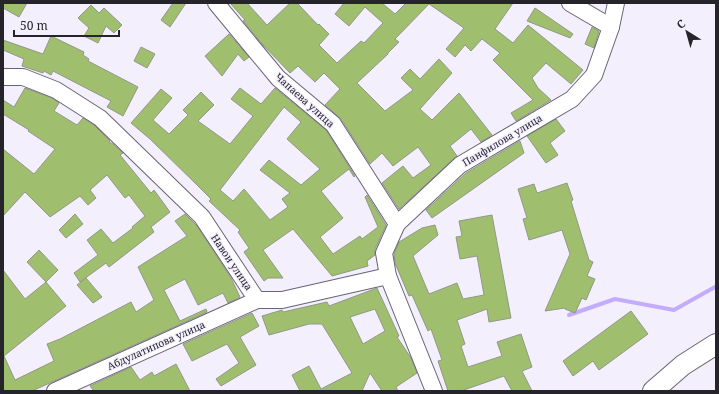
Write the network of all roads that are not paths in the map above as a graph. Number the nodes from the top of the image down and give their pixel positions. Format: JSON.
{"nodes":[{"id":1,"x":216,"y":3,"type":"edge"},
{"id":2,"x":570,"y":3,"type":"edge"},
{"id":3,"x":616,"y":3,"type":"edge"},
{"id":4,"x":611,"y":27,"type":"junction"},
{"id":5,"x":3,"y":77,"type":"edge"},
{"id":6,"x":397,"y":224,"type":"junction"},
{"id":7,"x":388,"y":276,"type":"junction"},
{"id":8,"x":257,"y":300,"type":"junction"},
{"id":9,"x":716,"y":344,"type":"edge"},
{"id":10,"x":55,"y":391,"type":"edge"},
{"id":11,"x":434,"y":391,"type":"edge"},
{"id":12,"x":653,"y":391,"type":"edge"}],
"edges":[{"from":1,"to":6,"type":"street","name":"Чапаева улица"},
{"from":2,"to":4,"type":"street"},
{"from":3,"to":4,"type":"street","name":"Панфилова улица"},
{"from":4,"to":6,"type":"street","name":"Панфилова улица"},
{"from":5,"to":8,"type":"street","name":"Навои улица"},
{"from":6,"to":7,"type":"street","name":"Панфилова улица"},
{"from":7,"to":8,"type":"street","name":"Навои улица"},
{"from":7,"to":11,"type":"street"},
{"from":8,"to":10,"type":"street","name":"Абдулатипова улица"},
{"from":9,"to":12,"type":"main road"}]}
